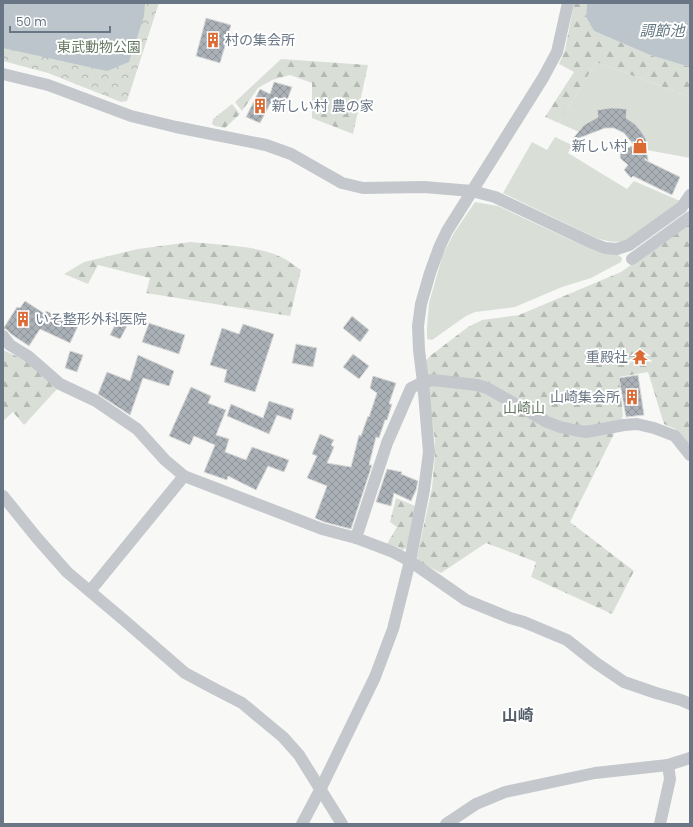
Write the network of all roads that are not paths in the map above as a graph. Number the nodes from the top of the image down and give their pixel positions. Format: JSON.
{"nodes":[{"id":1,"x":568,"y":3,"type":"edge"},
{"id":2,"x":3,"y":74,"type":"edge"},
{"id":3,"x":472,"y":191,"type":"junction"},
{"id":4,"x":690,"y":195,"type":"edge"},
{"id":5,"x":690,"y":217,"type":"edge"},
{"id":6,"x":632,"y":259,"type":"dead end"},
{"id":7,"x":3,"y":336,"type":"edge"},
{"id":8,"x":423,"y":382,"type":"junction"},
{"id":9,"x":690,"y":455,"type":"edge"},
{"id":10,"x":184,"y":476,"type":"junction"},
{"id":11,"x":3,"y":496,"type":"edge"},
{"id":12,"x":356,"y":538,"type":"junction"},
{"id":13,"x":410,"y":561,"type":"junction"},
{"id":14,"x":90,"y":591,"type":"junction"},
{"id":15,"x":690,"y":704,"type":"edge"},
{"id":16,"x":690,"y":758,"type":"edge"},
{"id":17,"x":668,"y":764,"type":"junction"},
{"id":18,"x":320,"y":790,"type":"junction"},
{"id":19,"x":302,"y":824,"type":"edge"},
{"id":20,"x":342,"y":824,"type":"edge"},
{"id":21,"x":446,"y":824,"type":"edge"},
{"id":22,"x":660,"y":824,"type":"edge"}],
"edges":[{"from":1,"to":3,"type":"street"},
{"from":2,"to":3,"type":"street"},
{"from":3,"to":4,"type":"street"},
{"from":3,"to":8,"type":"street"},
{"from":5,"to":6,"type":"street"},
{"from":7,"to":10,"type":"street"},
{"from":8,"to":9,"type":"street"},
{"from":8,"to":12,"type":"street"},
{"from":8,"to":13,"type":"street"},
{"from":10,"to":12,"type":"street"},
{"from":10,"to":14,"type":"street"},
{"from":11,"to":14,"type":"street"},
{"from":12,"to":13,"type":"street"},
{"from":13,"to":15,"type":"street"},
{"from":13,"to":18,"type":"street"},
{"from":14,"to":18,"type":"street"},
{"from":16,"to":17,"type":"street"},
{"from":17,"to":21,"type":"street"},
{"from":17,"to":22,"type":"street"},
{"from":18,"to":19,"type":"street"},
{"from":18,"to":20,"type":"street"}]}
